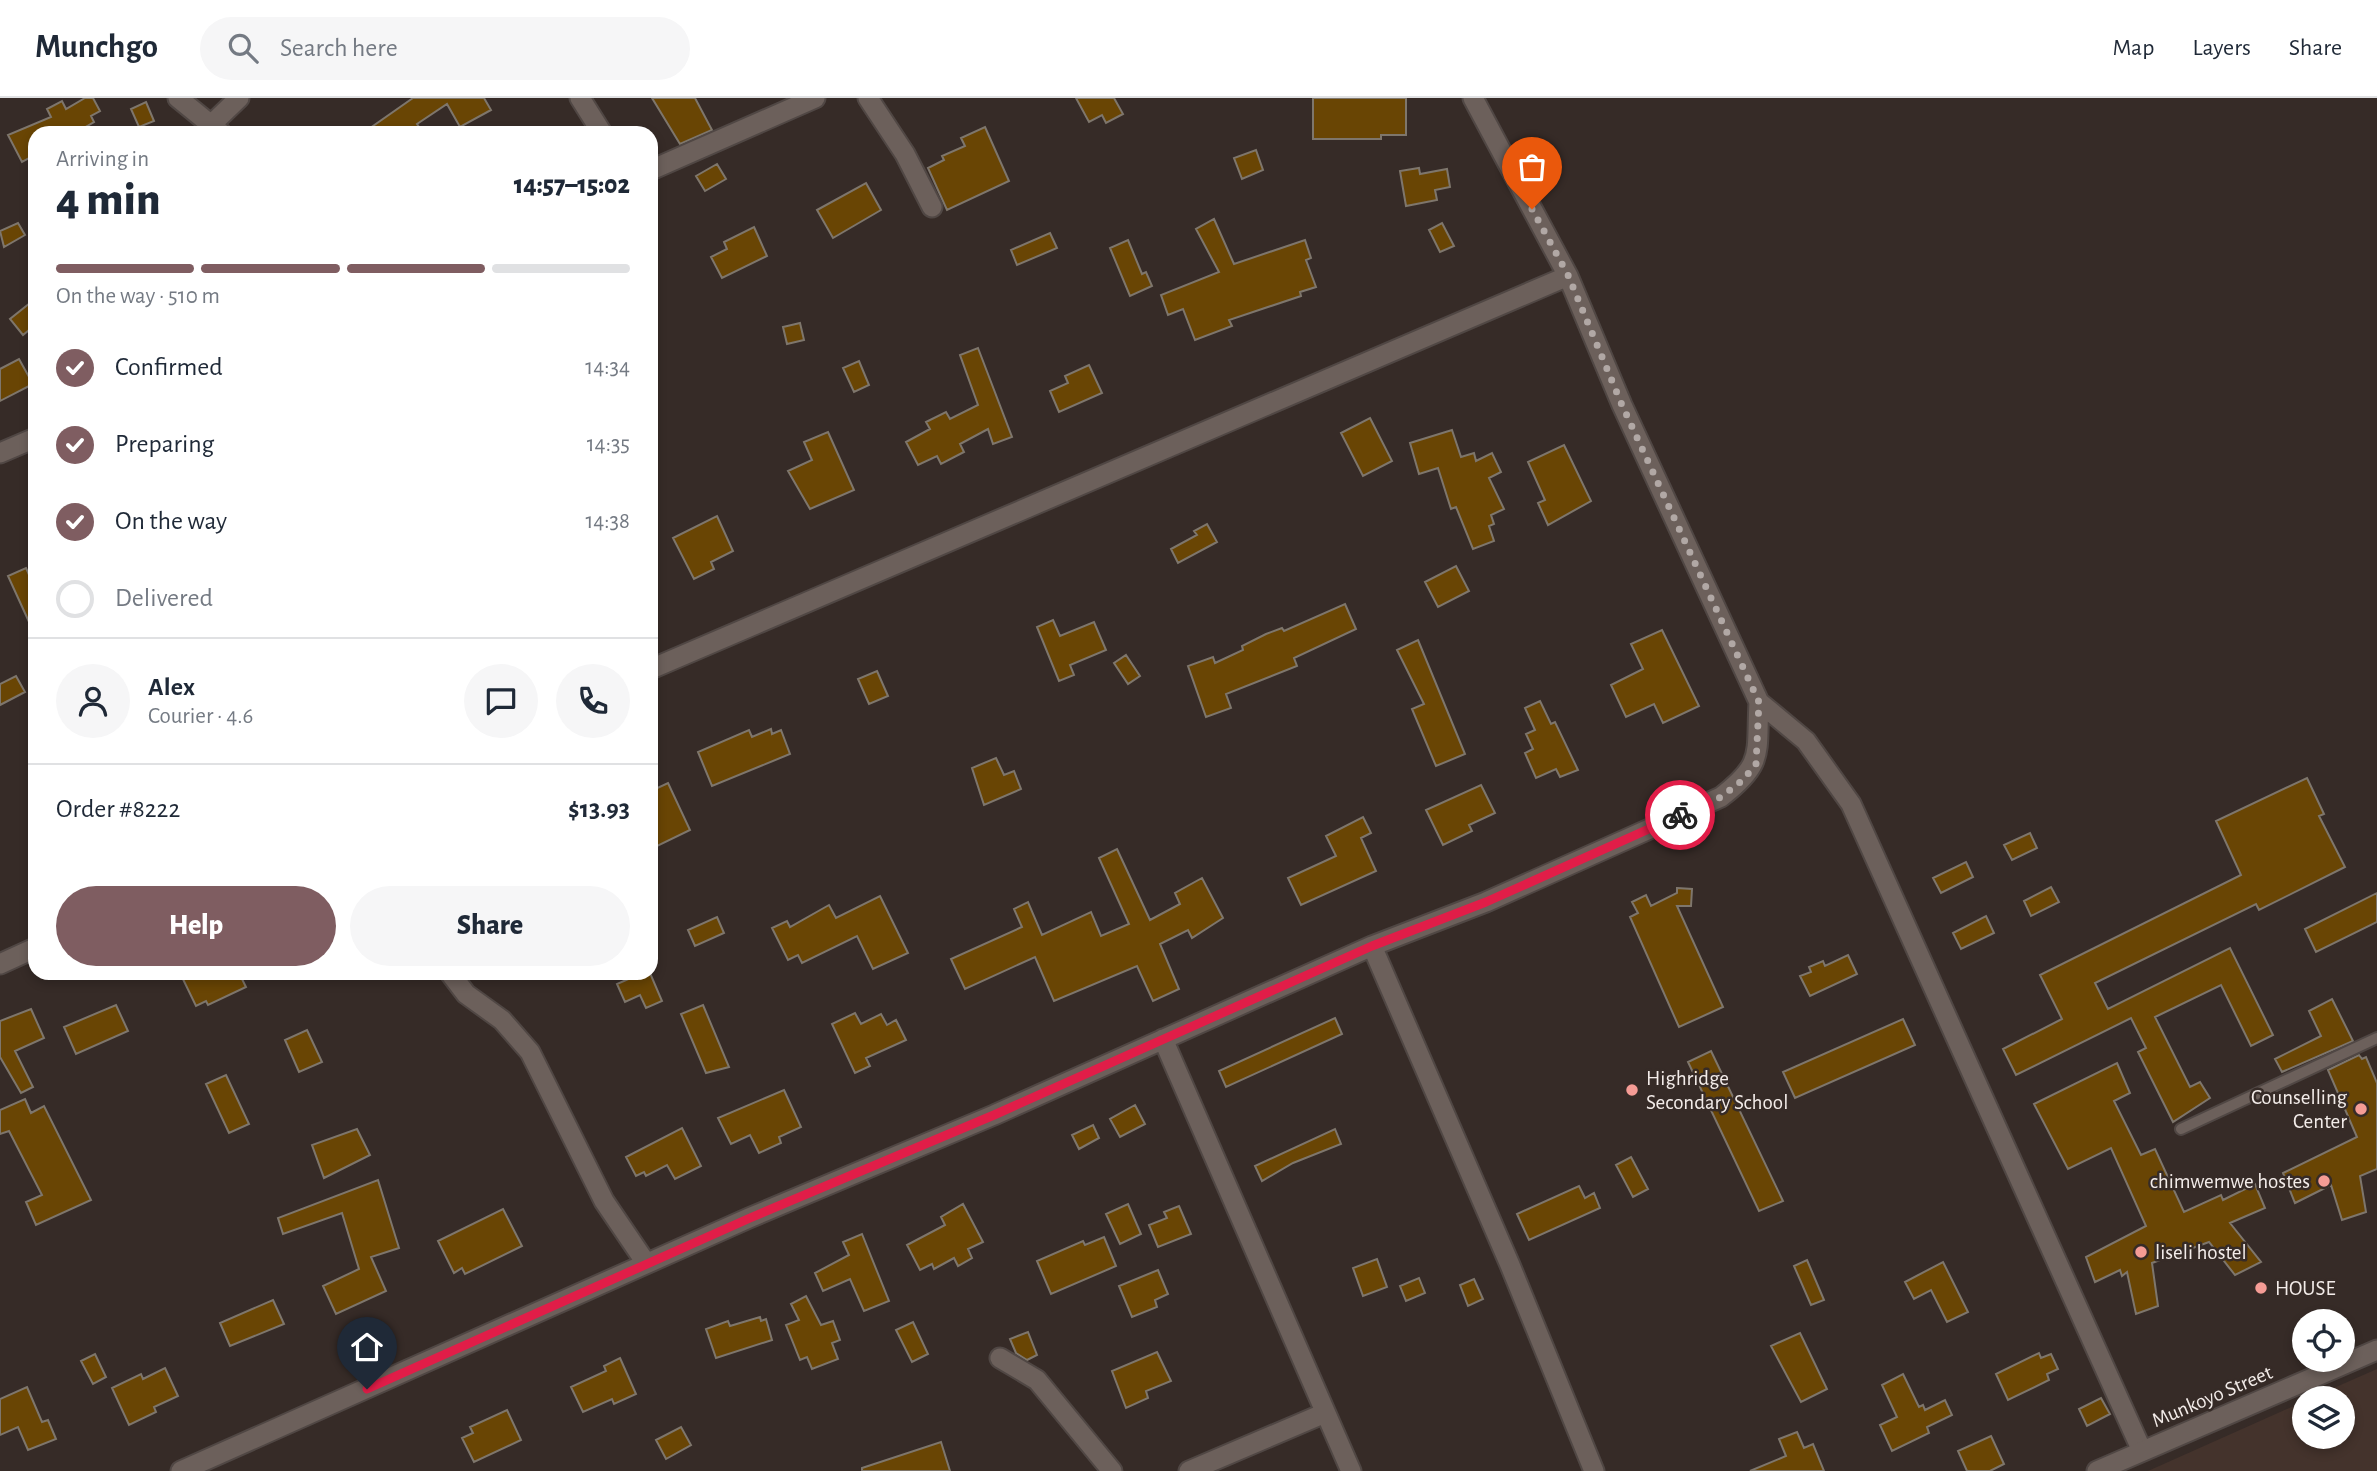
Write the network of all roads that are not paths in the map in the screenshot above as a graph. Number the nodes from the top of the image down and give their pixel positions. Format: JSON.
{"nodes":[{"id":1,"x":178,"y":98,"type":"edge"},
{"id":2,"x":239,"y":98,"type":"edge"},
{"id":3,"x":580,"y":98,"type":"edge"},
{"id":4,"x":815,"y":98,"type":"edge"},
{"id":5,"x":869,"y":98,"type":"edge"},
{"id":6,"x":1473,"y":98,"type":"edge"},
{"id":7,"x":212,"y":126,"type":"edge"},
{"id":8,"x":218,"y":126,"type":"edge"},
{"id":9,"x":598,"y":126,"type":"edge"},
{"id":10,"x":658,"y":167,"type":"edge"},
{"id":11,"x":932,"y":206,"type":"dead end"},
{"id":12,"x":1568,"y":275,"type":"junction"},
{"id":13,"x":28,"y":441,"type":"edge"},
{"id":14,"x":0,"y":453,"type":"edge"},
{"id":15,"x":658,"y":666,"type":"edge"},
{"id":16,"x":1759,"y":702,"type":"junction"},
{"id":17,"x":1372,"y":946,"type":"junction"},
{"id":18,"x":28,"y":950,"type":"edge"},
{"id":19,"x":2,"y":959,"type":"edge"},
{"id":20,"x":455,"y":980,"type":"edge"},
{"id":21,"x":2377,"y":1038,"type":"edge"},
{"id":22,"x":1163,"y":1039,"type":"junction"},
{"id":23,"x":2180,"y":1129,"type":"dead end"},
{"id":24,"x":646,"y":1264,"type":"junction"},
{"id":25,"x":2377,"y":1350,"type":"edge"},
{"id":26,"x":1000,"y":1358,"type":"dead end"},
{"id":27,"x":1325,"y":1413,"type":"junction"},
{"id":28,"x":2141,"y":1451,"type":"junction"},
{"id":29,"x":181,"y":1471,"type":"edge"},
{"id":30,"x":1112,"y":1471,"type":"edge"},
{"id":31,"x":1189,"y":1471,"type":"edge"},
{"id":32,"x":1351,"y":1471,"type":"edge"},
{"id":33,"x":1594,"y":1471,"type":"edge"},
{"id":34,"x":2097,"y":1471,"type":"edge"}],
"edges":[{"from":1,"to":7,"type":"street"},
{"from":2,"to":8,"type":"street"},
{"from":3,"to":9,"type":"street"},
{"from":4,"to":10,"type":"street"},
{"from":5,"to":11,"type":"street"},
{"from":6,"to":12,"type":"street"},
{"from":12,"to":15,"type":"street"},
{"from":12,"to":16,"type":"street"},
{"from":13,"to":14,"type":"street"},
{"from":16,"to":17,"type":"street"},
{"from":16,"to":28,"type":"street"},
{"from":17,"to":22,"type":"street"},
{"from":17,"to":33,"type":"street"},
{"from":18,"to":19,"type":"street"},
{"from":20,"to":24,"type":"street"},
{"from":21,"to":23,"type":"lane"},
{"from":22,"to":24,"type":"street"},
{"from":22,"to":27,"type":"street"},
{"from":24,"to":29,"type":"street"},
{"from":25,"to":28,"type":"street","name":"Munkoyo Street"},
{"from":26,"to":30,"type":"street"},
{"from":27,"to":31,"type":"street"},
{"from":27,"to":32,"type":"street"},
{"from":28,"to":34,"type":"street","name":"Munkoyo Street"}]}
